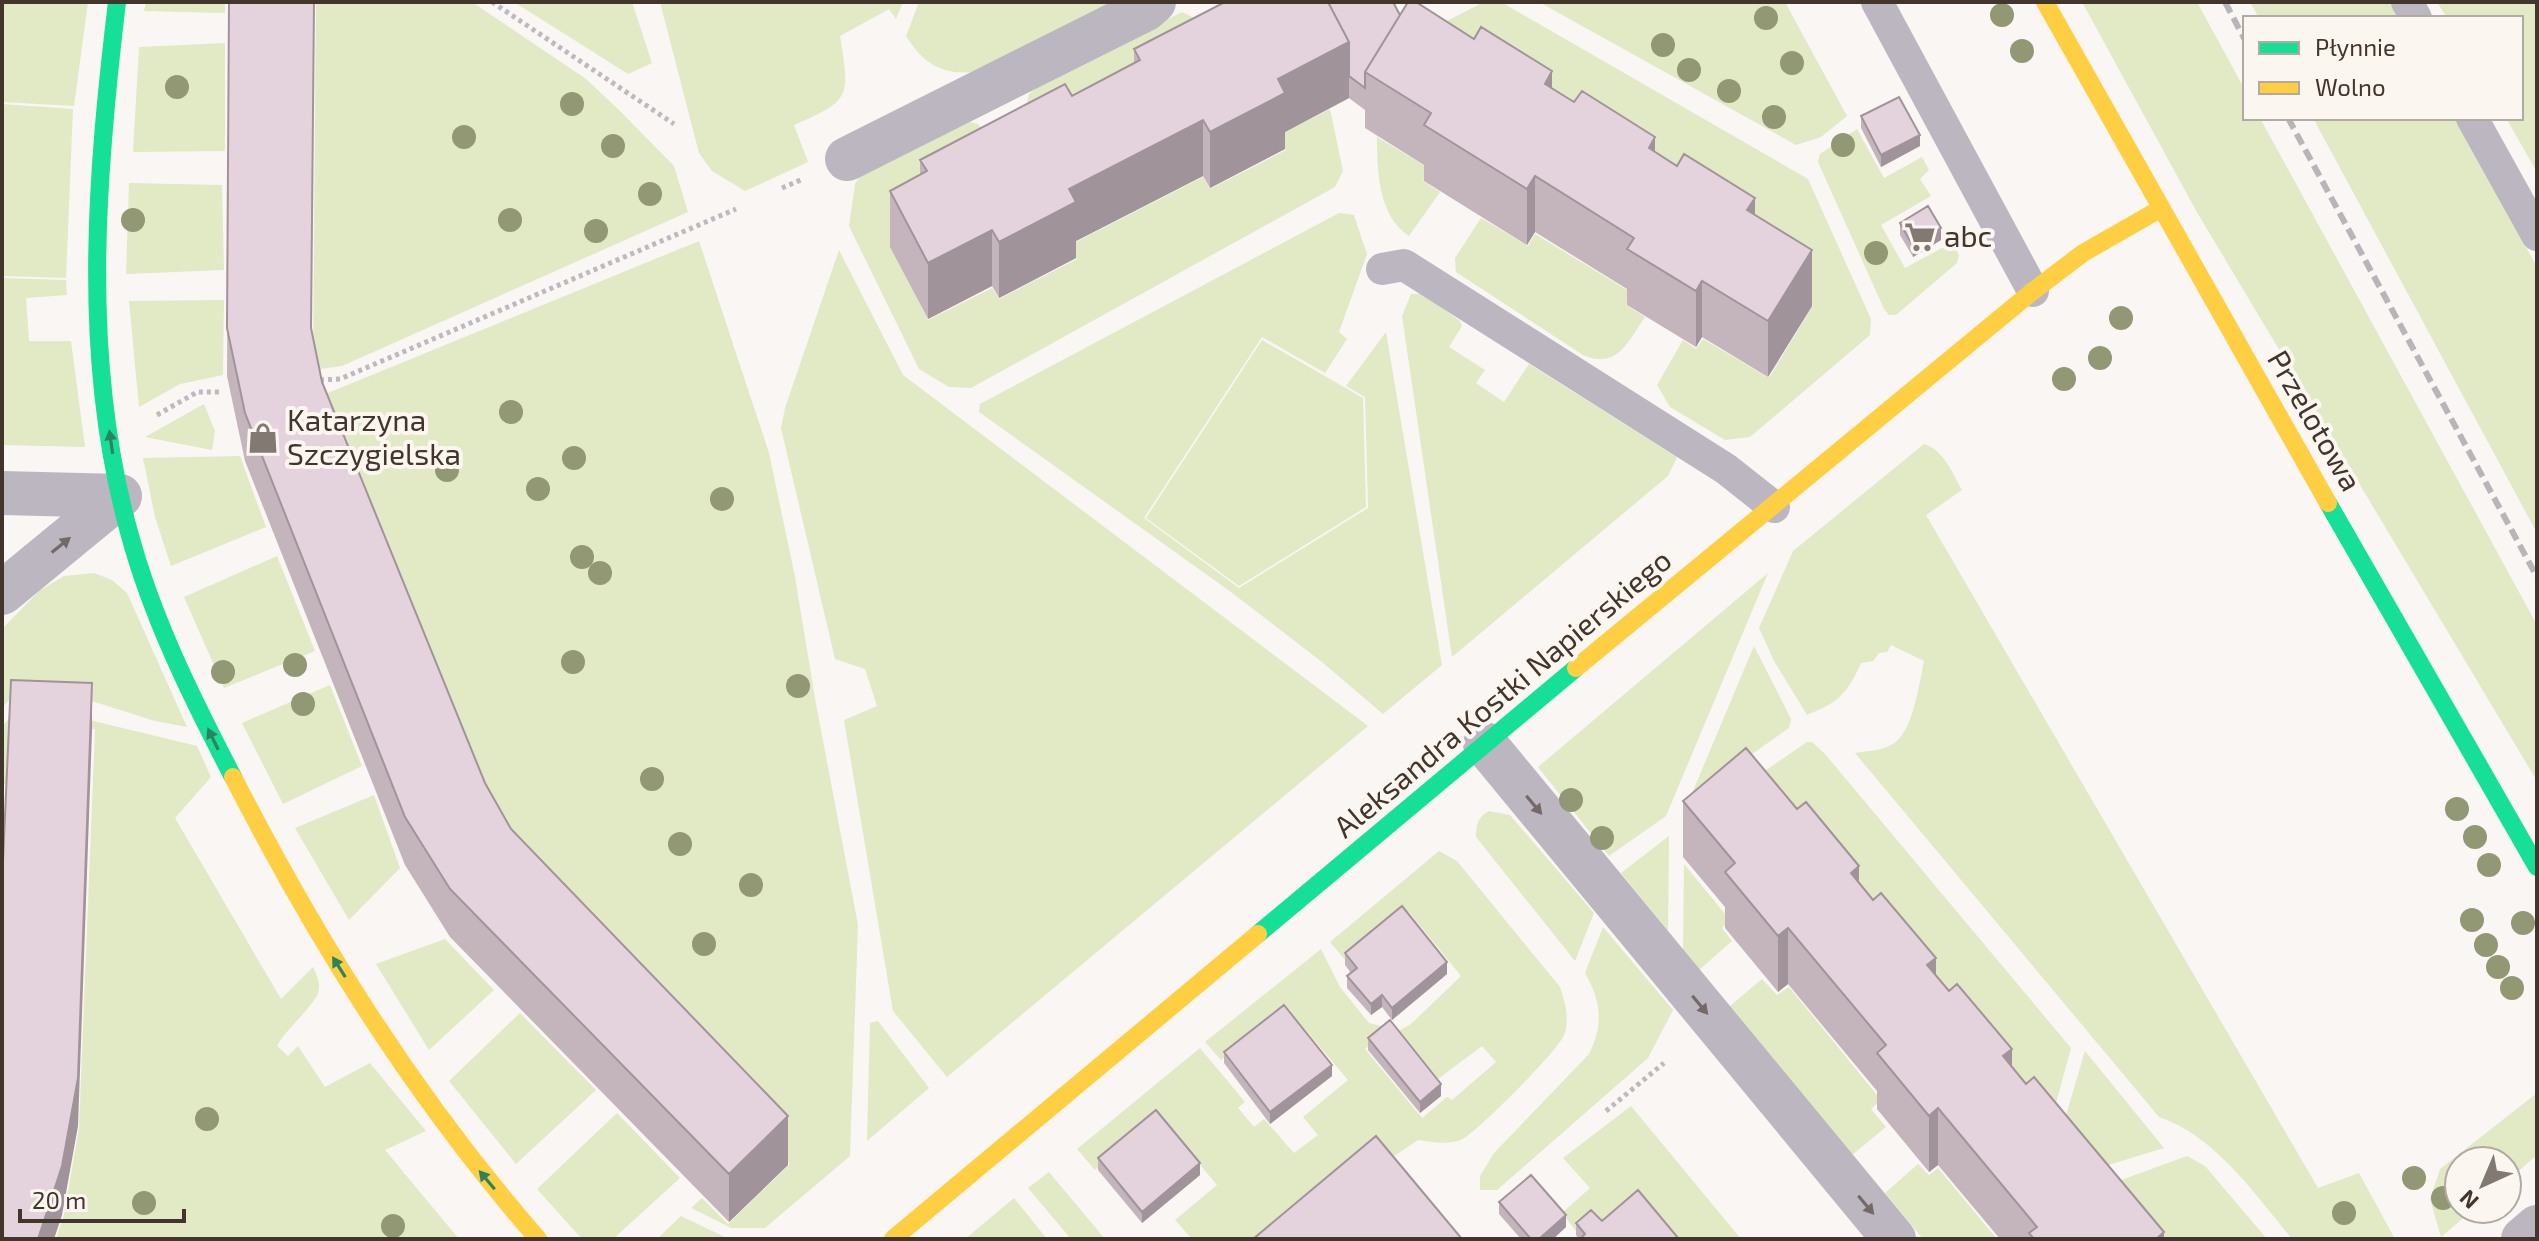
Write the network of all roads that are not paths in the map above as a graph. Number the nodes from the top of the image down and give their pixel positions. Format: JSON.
{"nodes":[{"id":1,"x":117,"y":2,"type":"edge"},
{"id":2,"x":1154,"y":2,"type":"edge"},
{"id":3,"x":1877,"y":2,"type":"edge"},
{"id":4,"x":2045,"y":2,"type":"edge"},
{"id":5,"x":2473,"y":120,"type":"edge"},
{"id":6,"x":830,"y":167,"type":"road end"},
{"id":7,"x":2160,"y":209,"type":"junction"},
{"id":8,"x":2537,"y":235,"type":"edge"},
{"id":9,"x":1382,"y":269,"type":"dead end"},
{"id":10,"x":2033,"y":291,"type":"junction"},
{"id":11,"x":2,"y":493,"type":"edge"},
{"id":12,"x":120,"y":496,"type":"junction"},
{"id":13,"x":1774,"y":507,"type":"junction"},
{"id":14,"x":2,"y":593,"type":"edge"},
{"id":15,"x":1485,"y":744,"type":"junction"},
{"id":16,"x":2537,"y":867,"type":"edge"},
{"id":17,"x":2537,"y":1227,"type":"edge"},
{"id":18,"x":538,"y":1239,"type":"edge"},
{"id":19,"x":893,"y":1239,"type":"edge"},
{"id":20,"x":1894,"y":1239,"type":"edge"},
{"id":21,"x":2523,"y":1239,"type":"edge"}],
"edges":[{"from":12,"to":1,"type":"street","one_way":true},
{"from":2,"to":6,"type":"street"},
{"from":3,"to":10,"type":"lane"},
{"from":4,"to":7,"type":"street","name":"Przelotowa"},
{"from":5,"to":8,"type":"lane"},
{"from":7,"to":10,"type":"street","name":"Aleksandra Kostki Napierskiego"},
{"from":7,"to":16,"type":"street","name":"Przelotowa"},
{"from":9,"to":13,"type":"lane"},
{"from":10,"to":13,"type":"street","name":"Aleksandra Kostki Napierskiego"},
{"from":11,"to":12,"type":"street"},
{"from":14,"to":12,"type":"street","one_way":true},
{"from":18,"to":12,"type":"street","one_way":true},
{"from":13,"to":15,"type":"street","name":"Aleksandra Kostki Napierskiego"},
{"from":15,"to":19,"type":"street","name":"Aleksandra Kostki Napierskiego"},
{"from":15,"to":20,"type":"street","one_way":true},
{"from":17,"to":21,"type":"street"}]}
